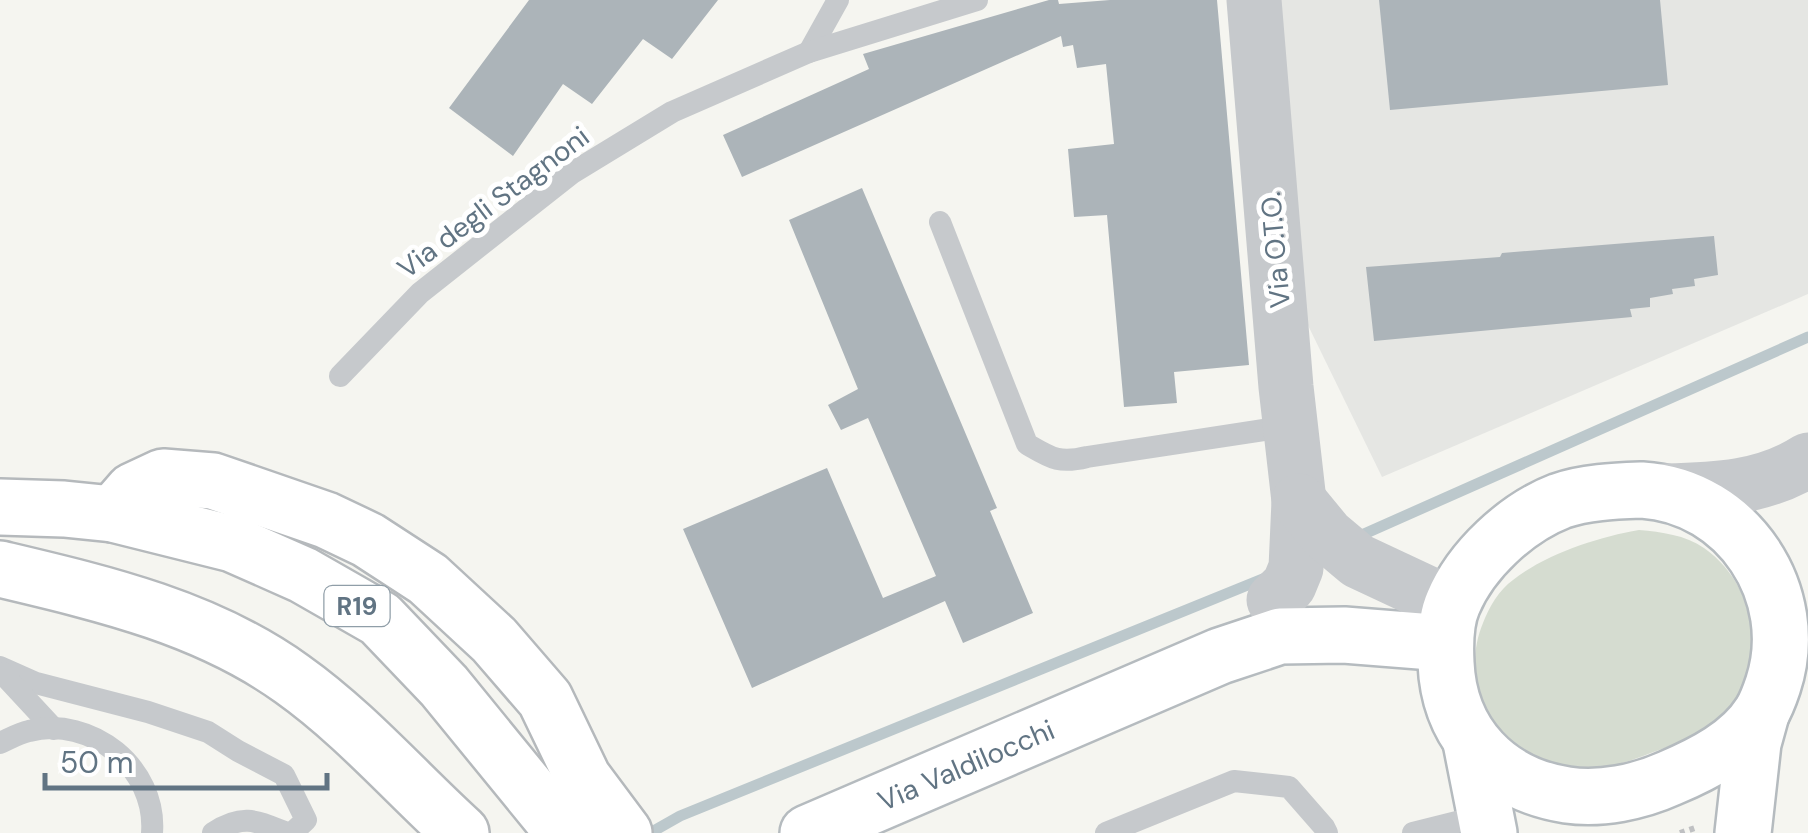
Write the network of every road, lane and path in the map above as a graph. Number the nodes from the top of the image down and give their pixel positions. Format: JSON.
{"nodes":[{"id":1,"x":838,"y":0,"type":"edge"},
{"id":2,"x":977,"y":0,"type":"edge"},
{"id":3,"x":1254,"y":0,"type":"edge"},
{"id":4,"x":809,"y":52,"type":"junction"},
{"id":5,"x":940,"y":222,"type":"dead end"},
{"id":6,"x":340,"y":376,"type":"dead end"},
{"id":7,"x":1290,"y":426,"type":"junction"},
{"id":8,"x":1808,"y":460,"type":"edge"},
{"id":9,"x":1665,"y":491,"type":"junction"},
{"id":10,"x":1299,"y":500,"type":"junction"},
{"id":11,"x":4,"y":504,"type":"edge"},
{"id":12,"x":113,"y":514,"type":"junction"},
{"id":13,"x":0,"y":568,"type":"edge"},
{"id":14,"x":1274,"y":600,"type":"joint"},
{"id":15,"x":1448,"y":624,"type":"junction"},
{"id":16,"x":1344,"y":635,"type":"junction"},
{"id":17,"x":1808,"y":635,"type":"edge"},
{"id":18,"x":0,"y":669,"type":"edge"},
{"id":19,"x":1766,"y":702,"type":"junction"},
{"id":20,"x":54,"y":729,"type":"junction"},
{"id":21,"x":1466,"y":732,"type":"junction"},
{"id":22,"x":0,"y":743,"type":"edge"},
{"id":23,"x":1020,"y":743,"type":"junction"},
{"id":24,"x":373,"y":748,"type":"junction"},
{"id":25,"x":550,"y":815,"type":"edge"},
{"id":26,"x":1486,"y":824,"type":"edge"},
{"id":27,"x":152,"y":833,"type":"edge"},
{"id":28,"x":214,"y":833,"type":"edge"},
{"id":29,"x":290,"y":833,"type":"edge"},
{"id":30,"x":424,"y":833,"type":"edge"},
{"id":31,"x":462,"y":833,"type":"edge"},
{"id":32,"x":624,"y":833,"type":"edge"},
{"id":33,"x":808,"y":833,"type":"edge"},
{"id":34,"x":1106,"y":833,"type":"edge"},
{"id":35,"x":1326,"y":833,"type":"edge"},
{"id":36,"x":1414,"y":833,"type":"edge"},
{"id":37,"x":1743,"y":833,"type":"edge"}],
"edges":[{"from":1,"to":4,"type":"lane"},
{"from":2,"to":4,"type":"lane","name":"Via degli Stagnoni"},
{"from":3,"to":7,"type":"street","name":"Via O.T.O."},
{"from":4,"to":6,"type":"lane","name":"Via degli Stagnoni"},
{"from":5,"to":7,"type":"lane"},
{"from":7,"to":10,"type":"street","name":"Via O.T.O."},
{"from":8,"to":9,"type":"street"},
{"from":9,"to":15,"type":"main road"},
{"from":9,"to":19,"type":"main road"},
{"from":10,"to":14,"type":"street","name":"Via O.T.O."},
{"from":10,"to":15,"type":"street"},
{"from":11,"to":12,"type":"main road","number":"R19"},
{"from":12,"to":25,"type":"main road","number":"R19"},
{"from":12,"to":32,"type":"main road"},
{"from":13,"to":24,"type":"main road"},
{"from":14,"to":23,"type":"main road","name":"Via Valdilocchi"},
{"from":15,"to":16,"type":"main road"},
{"from":15,"to":21,"type":"main road"},
{"from":16,"to":21,"type":"main road"},
{"from":16,"to":23,"type":"main road"},
{"from":17,"to":19,"type":"street"},
{"from":18,"to":20,"type":"lane"},
{"from":18,"to":29,"type":"lane"},
{"from":19,"to":21,"type":"main road"},
{"from":19,"to":37,"type":"main road"},
{"from":20,"to":22,"type":"lane"},
{"from":20,"to":27,"type":"lane"},
{"from":21,"to":26,"type":"main road"},
{"from":23,"to":33,"type":"main road","name":"Via Valdilocchi"},
{"from":24,"to":30,"type":"main road"},
{"from":24,"to":31,"type":"main road"},
{"from":26,"to":36,"type":"lane"},
{"from":28,"to":29,"type":"lane"},
{"from":34,"to":35,"type":"lane"}]}
